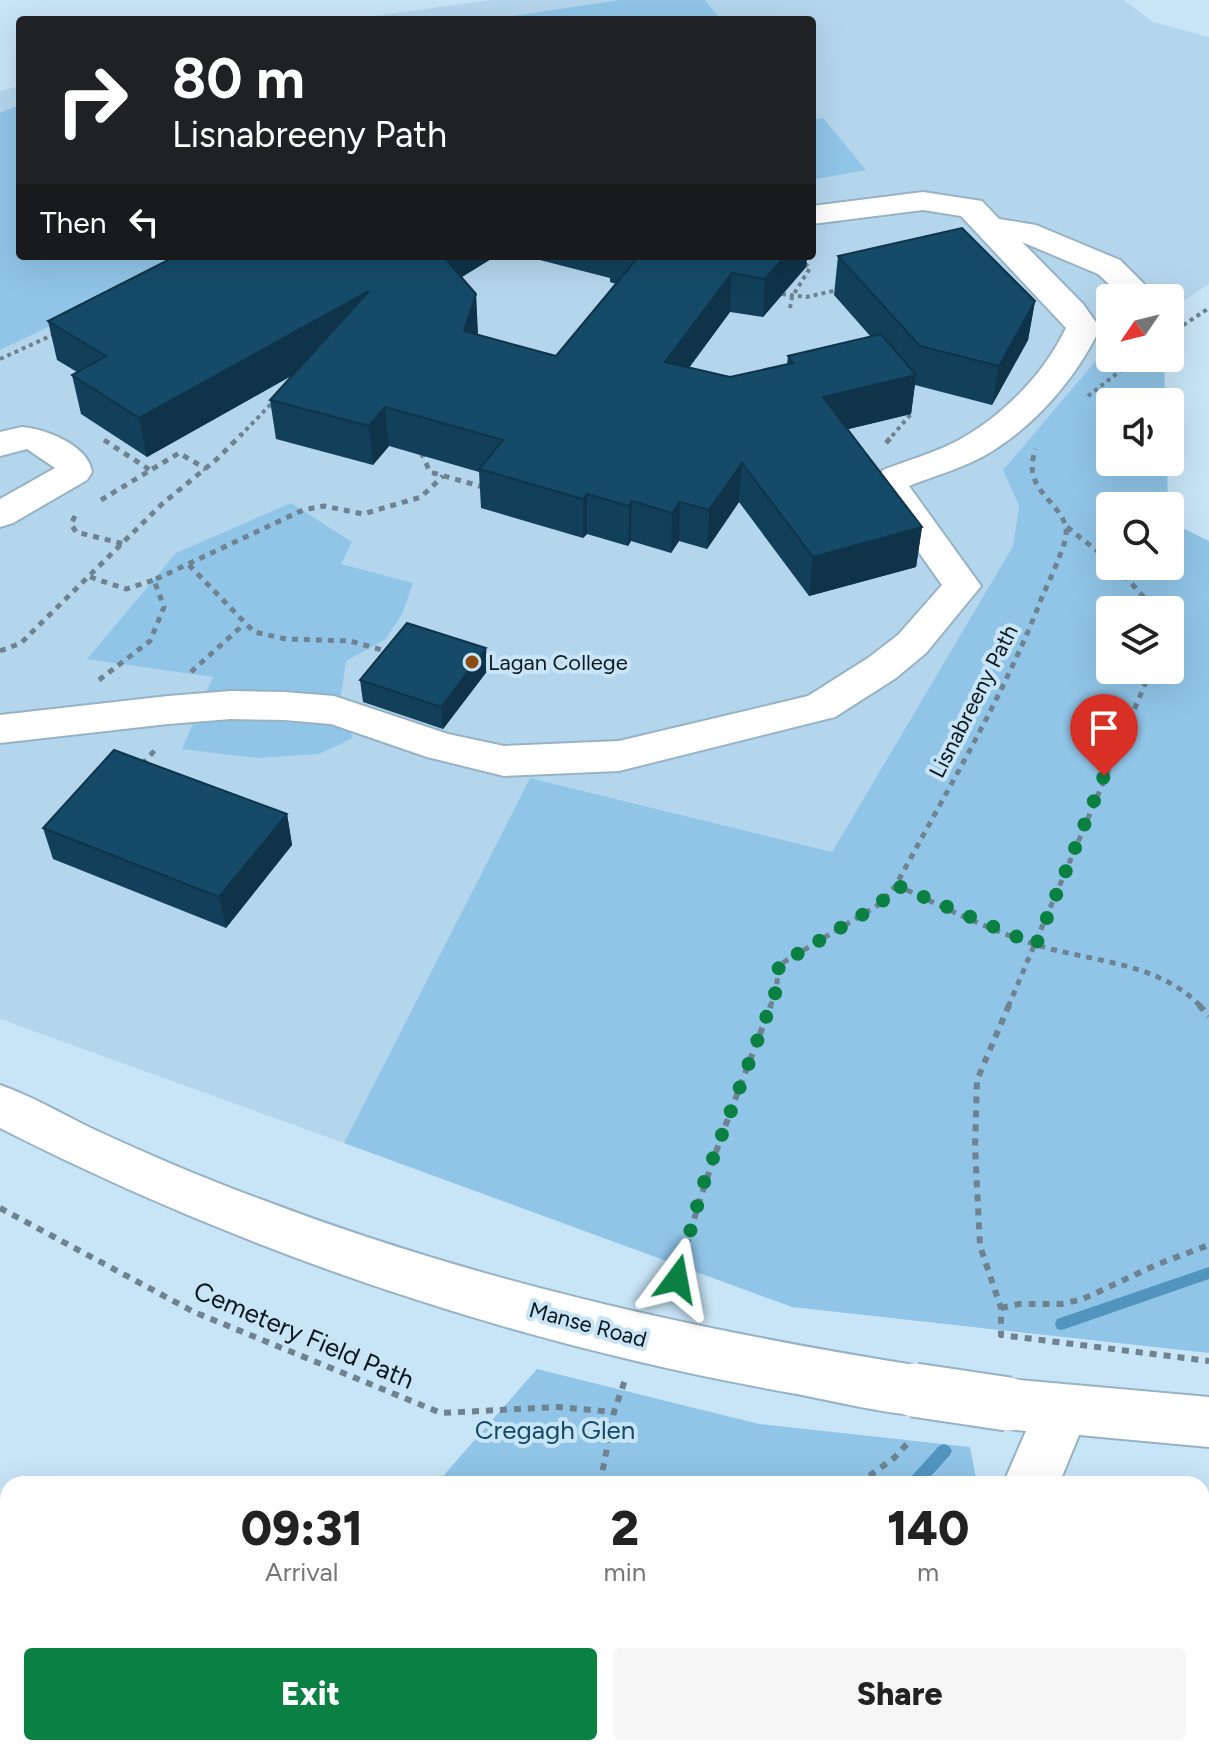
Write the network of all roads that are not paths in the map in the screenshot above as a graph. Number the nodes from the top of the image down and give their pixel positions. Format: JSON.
{"nodes":[{"id":1,"x":816,"y":214,"type":"edge"},
{"id":2,"x":976,"y":231,"type":"junction"},
{"id":3,"x":1128,"y":284,"type":"edge"},
{"id":4,"x":1096,"y":305,"type":"edge"},
{"id":5,"x":1071,"y":311,"type":"junction"},
{"id":6,"x":0,"y":445,"type":"edge"},
{"id":7,"x":0,"y":515,"type":"edge"},
{"id":8,"x":0,"y":729,"type":"edge"},
{"id":9,"x":0,"y":1105,"type":"edge"},
{"id":10,"x":1063,"y":1409,"type":"junction"},
{"id":11,"x":1209,"y":1422,"type":"edge"},
{"id":12,"x":1034,"y":1476,"type":"edge"}],
"edges":[{"from":1,"to":2,"type":"street"},
{"from":2,"to":3,"type":"street"},
{"from":2,"to":5,"type":"street"},
{"from":4,"to":5,"type":"street"},
{"from":5,"to":8,"type":"street"},
{"from":6,"to":7,"type":"street"},
{"from":9,"to":10,"type":"street","name":"Manse Road","bridge":true},
{"from":10,"to":11,"type":"street","name":"Manse Road"},
{"from":10,"to":12,"type":"street"}]}
